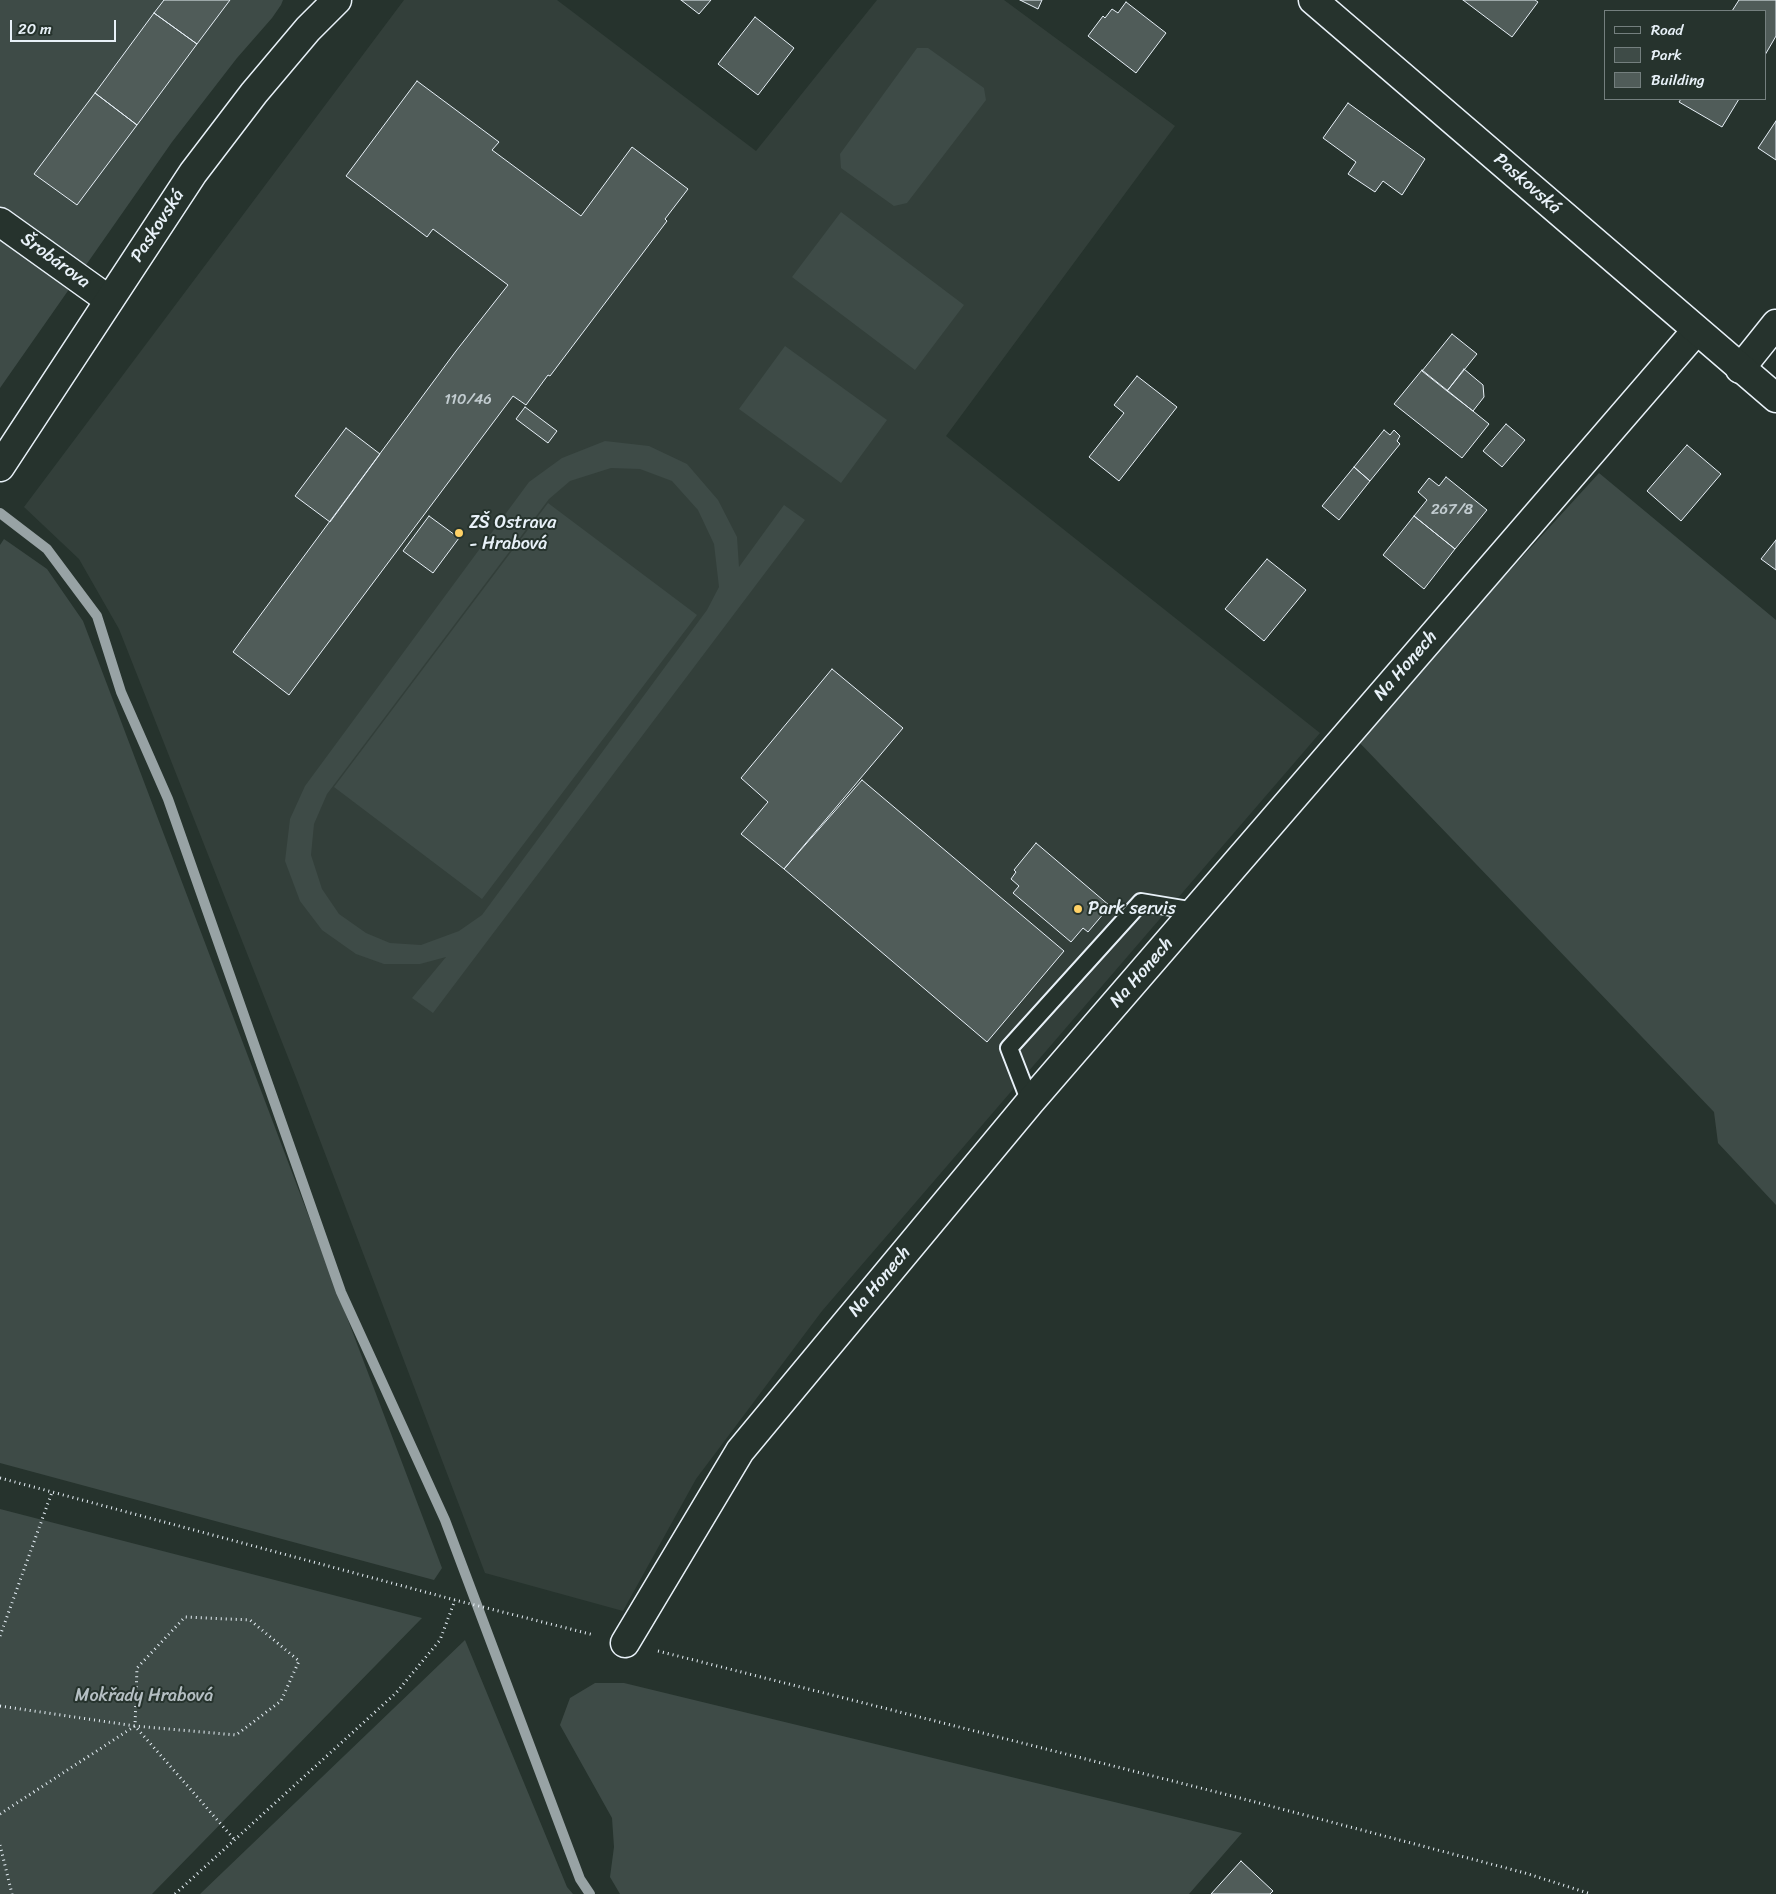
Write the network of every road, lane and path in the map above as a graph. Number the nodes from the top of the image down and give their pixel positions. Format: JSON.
{"nodes":[{"id":1,"x":337,"y":0,"type":"edge"},
{"id":2,"x":1313,"y":0,"type":"edge"},
{"id":3,"x":0,"y":222,"type":"edge"},
{"id":4,"x":109,"y":300,"type":"junction"},
{"id":5,"x":1776,"y":324,"type":"edge"},
{"id":6,"x":1696,"y":331,"type":"junction"},
{"id":7,"x":1740,"y":369,"type":"junction"},
{"id":8,"x":1776,"y":398,"type":"edge"},
{"id":9,"x":0,"y":467,"type":"edge"},
{"id":10,"x":1195,"y":911,"type":"junction"},
{"id":11,"x":1030,"y":1102,"type":"junction"},
{"id":12,"x":0,"y":1478,"type":"edge"},
{"id":13,"x":52,"y":1492,"type":"junction"},
{"id":14,"x":455,"y":1600,"type":"junction"},
{"id":15,"x":0,"y":1636,"type":"edge"},
{"id":16,"x":625,"y":1643,"type":"junction"},
{"id":17,"x":0,"y":1706,"type":"edge"},
{"id":18,"x":135,"y":1726,"type":"junction"},
{"id":19,"x":0,"y":1814,"type":"edge"},
{"id":20,"x":234,"y":1839,"type":"junction"},
{"id":21,"x":0,"y":1845,"type":"edge"},
{"id":22,"x":12,"y":1894,"type":"edge"},
{"id":23,"x":175,"y":1894,"type":"edge"},
{"id":24,"x":1591,"y":1894,"type":"edge"}],
"edges":[{"from":1,"to":4,"type":"street","name":"Paskovská"},
{"from":2,"to":6,"type":"street","name":"Paskovská"},
{"from":3,"to":4,"type":"street","name":"Šrobárova"},
{"from":4,"to":9,"type":"street","name":"Paskovská"},
{"from":5,"to":7,"type":"street"},
{"from":6,"to":7,"type":"street","name":"Paskovská"},
{"from":6,"to":10,"type":"street","name":"Na Honech"},
{"from":7,"to":8,"type":"street","name":"Paskovská"},
{"from":10,"to":11,"type":"street","name":"Na Honech"},
{"from":10,"to":11,"type":"lane"},
{"from":11,"to":16,"type":"street","name":"Na Honech"},
{"from":12,"to":13,"type":"path"},
{"from":13,"to":14,"type":"path"},
{"from":13,"to":15,"type":"path"},
{"from":14,"to":16,"type":"path"},
{"from":14,"to":20,"type":"path"},
{"from":16,"to":24,"type":"path"},
{"from":17,"to":18,"type":"path"},
{"from":18,"to":18,"type":"path"},
{"from":18,"to":19,"type":"path"},
{"from":18,"to":20,"type":"path"},
{"from":20,"to":23,"type":"path"},
{"from":21,"to":22,"type":"path"}]}
